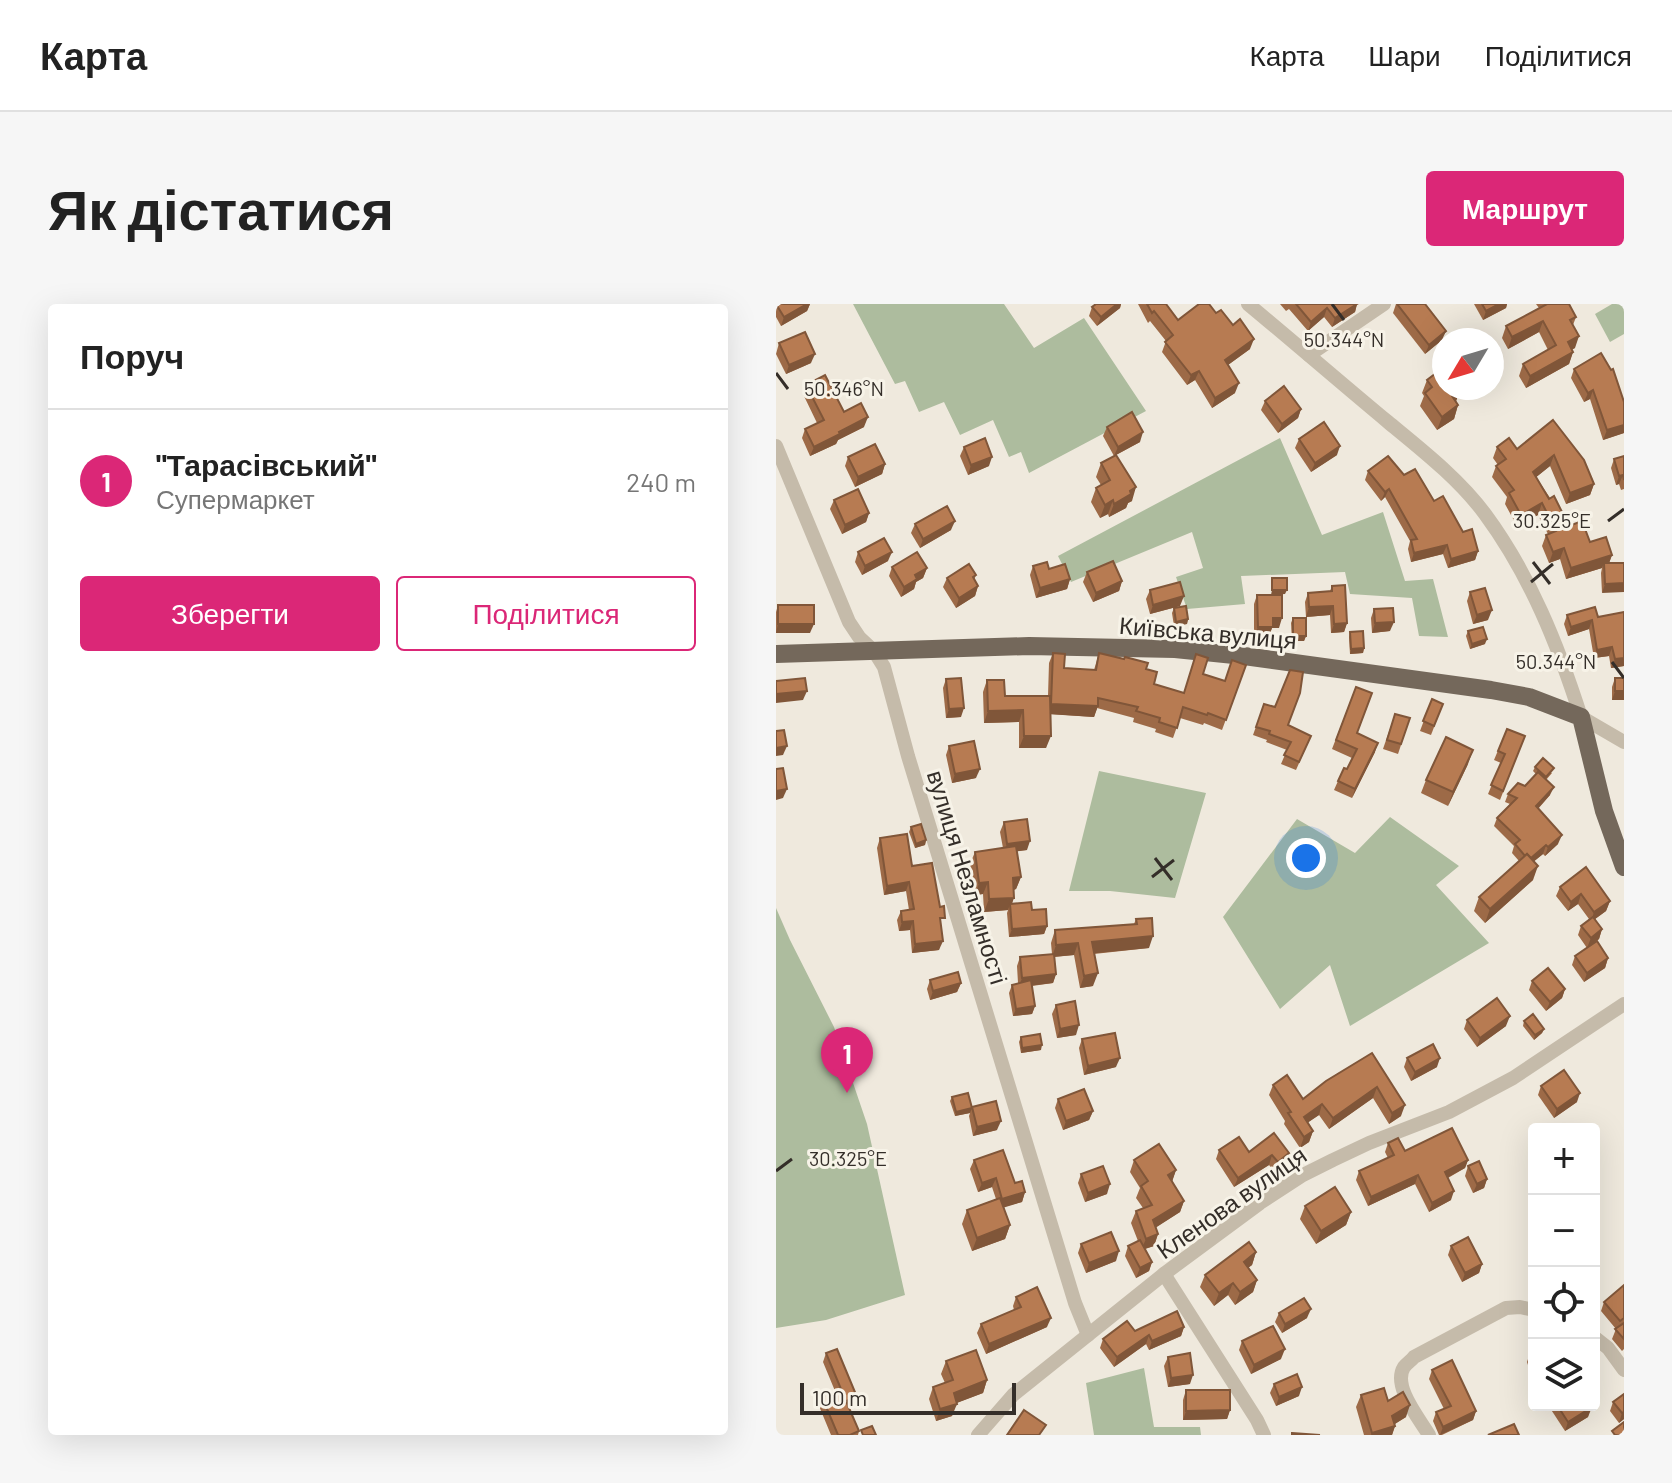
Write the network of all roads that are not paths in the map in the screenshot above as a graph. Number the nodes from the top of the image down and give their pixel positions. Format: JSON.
{"nodes":[{"id":1,"x":1248,"y":304,"type":"edge"},
{"id":2,"x":1384,"y":304,"type":"edge"},
{"id":3,"x":1309,"y":355,"type":"junction"},
{"id":4,"x":776,"y":446,"type":"edge"},
{"id":5,"x":874,"y":651,"type":"junction"},
{"id":6,"x":776,"y":654,"type":"edge"},
{"id":7,"x":1581,"y":717,"type":"junction"},
{"id":8,"x":1624,"y":742,"type":"edge"},
{"id":9,"x":1624,"y":867,"type":"edge"},
{"id":10,"x":1624,"y":1004,"type":"edge"},
{"id":11,"x":1164,"y":1274,"type":"junction"},
{"id":12,"x":1528,"y":1309,"type":"edge"},
{"id":13,"x":1088,"y":1335,"type":"junction"},
{"id":14,"x":1597,"y":1339,"type":"edge"},
{"id":15,"x":1624,"y":1370,"type":"edge"},
{"id":16,"x":978,"y":1435,"type":"edge"},
{"id":17,"x":1264,"y":1435,"type":"edge"},
{"id":18,"x":1429,"y":1435,"type":"edge"}],
"edges":[{"from":1,"to":3,"type":"street"},
{"from":2,"to":3,"type":"street"},
{"from":3,"to":7,"type":"street"},
{"from":4,"to":5,"type":"street","name":"вулиця Незламності"},
{"from":5,"to":6,"type":"main road","name":"Київська вулиця"},
{"from":5,"to":7,"type":"main road","name":"Київська вулиця"},
{"from":5,"to":13,"type":"street","name":"вулиця Незламності"},
{"from":7,"to":8,"type":"street","name":"Київська вулиця"},
{"from":7,"to":9,"type":"main road"},
{"from":10,"to":11,"type":"street","name":"Кленова вулиця"},
{"from":11,"to":13,"type":"street","name":"Кленова вулиця"},
{"from":11,"to":17,"type":"street"},
{"from":12,"to":18,"type":"street"},
{"from":13,"to":16,"type":"street","name":"Кленова вулиця"},
{"from":14,"to":15,"type":"street"}]}
